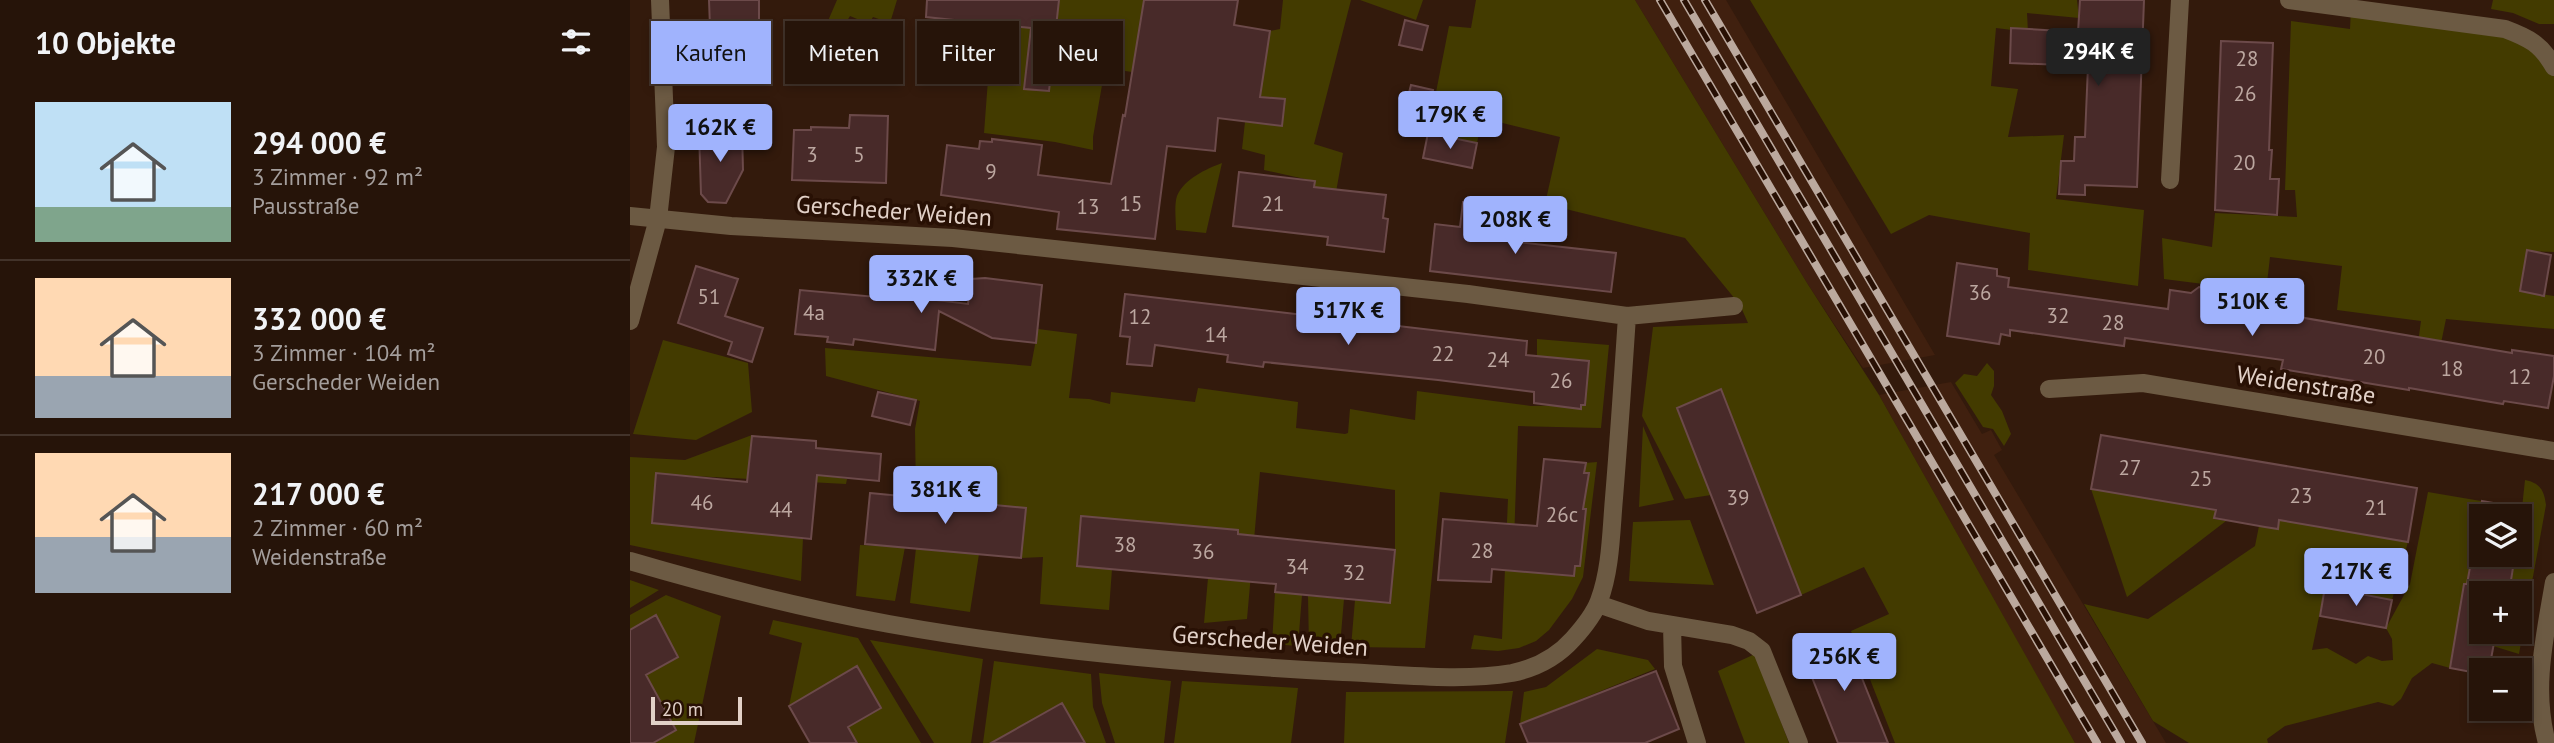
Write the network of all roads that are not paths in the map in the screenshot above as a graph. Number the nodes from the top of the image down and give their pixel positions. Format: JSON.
{"nodes":[{"id":1,"x":660,"y":0,"type":"edge"},
{"id":2,"x":2180,"y":0,"type":"edge"},
{"id":3,"x":2289,"y":0,"type":"edge"},
{"id":4,"x":2554,"y":67,"type":"edge"},
{"id":5,"x":2170,"y":180,"type":"dead end"},
{"id":6,"x":630,"y":216,"type":"edge"},
{"id":7,"x":658,"y":219,"type":"junction"},
{"id":8,"x":1734,"y":306,"type":"dead end"},
{"id":9,"x":1627,"y":316,"type":"junction"},
{"id":10,"x":630,"y":321,"type":"edge"},
{"id":11,"x":2049,"y":389,"type":"dead end"},
{"id":12,"x":2554,"y":451,"type":"edge"},
{"id":13,"x":630,"y":561,"type":"edge"},
{"id":14,"x":2554,"y":582,"type":"edge"},
{"id":15,"x":1598,"y":604,"type":"junction"},
{"id":16,"x":1672,"y":625,"type":"junction"},
{"id":17,"x":1697,"y":743,"type":"edge"},
{"id":18,"x":1799,"y":743,"type":"edge"},
{"id":19,"x":2547,"y":743,"type":"edge"}],
"edges":[{"from":1,"to":7,"type":"street"},
{"from":2,"to":5,"type":"street"},
{"from":3,"to":4,"type":"street"},
{"from":6,"to":7,"type":"street","name":"Gerscheder Weiden"},
{"from":7,"to":9,"type":"street","name":"Gerscheder Weiden"},
{"from":7,"to":10,"type":"street"},
{"from":8,"to":9,"type":"street","name":"Gerscheder Weiden"},
{"from":9,"to":15,"type":"street","name":"Gerscheder Weiden"},
{"from":11,"to":12,"type":"street","name":"Weidenstraße"},
{"from":13,"to":15,"type":"street","name":"Gerscheder Weiden"},
{"from":14,"to":19,"type":"street"},
{"from":15,"to":16,"type":"street"},
{"from":16,"to":17,"type":"street"},
{"from":16,"to":18,"type":"street"}]}
